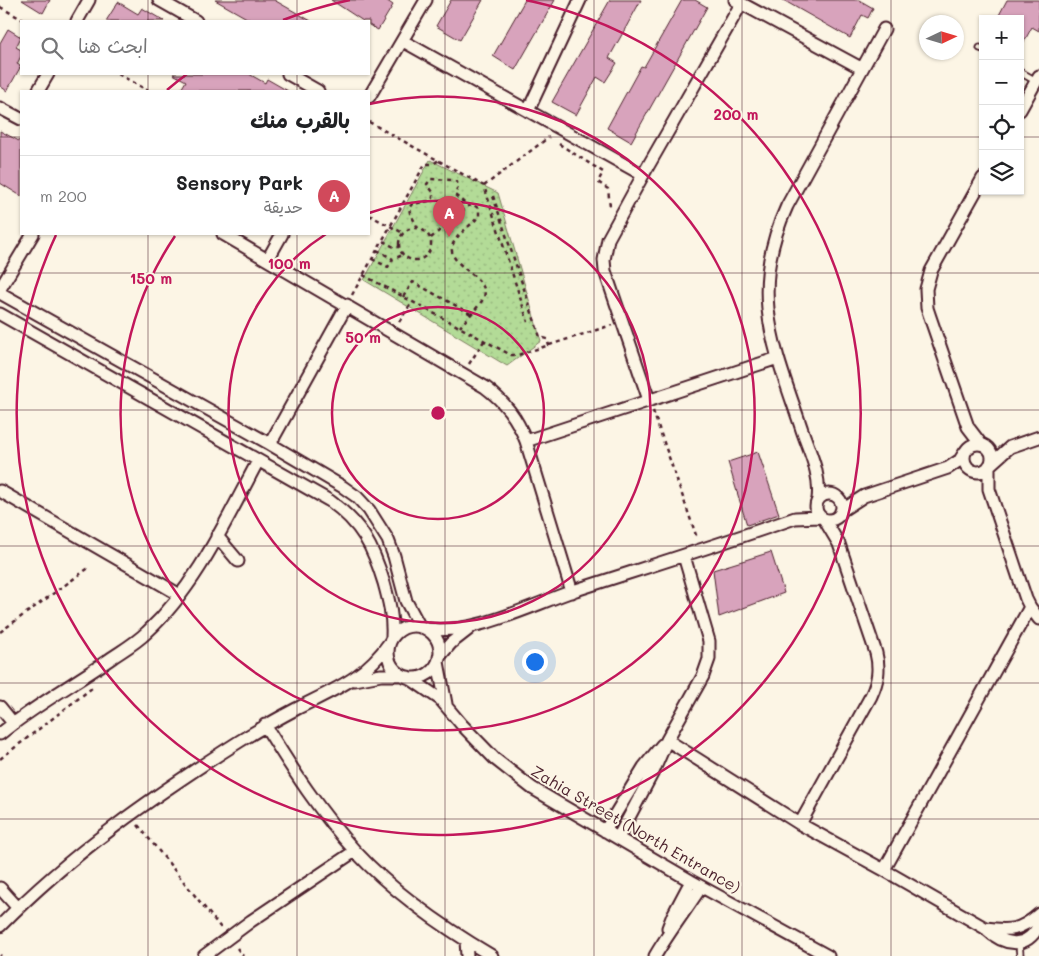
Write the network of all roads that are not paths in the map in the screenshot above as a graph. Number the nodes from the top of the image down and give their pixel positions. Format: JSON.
{"nodes":[{"id":1,"x":89,"y":0,"type":"edge"},
{"id":2,"x":159,"y":0,"type":"edge"},
{"id":3,"x":426,"y":0,"type":"edge"},
{"id":4,"x":580,"y":0,"type":"edge"},
{"id":5,"x":738,"y":2,"type":"edge"},
{"id":6,"x":78,"y":20,"type":"edge"},
{"id":7,"x":194,"y":20,"type":"edge"},
{"id":8,"x":884,"y":29,"type":"dead end"},
{"id":9,"x":403,"y":41,"type":"junction"},
{"id":10,"x":861,"y":68,"type":"junction"},
{"id":11,"x":1024,"y":74,"type":"edge"},
{"id":12,"x":47,"y":75,"type":"edge"},
{"id":13,"x":290,"y":75,"type":"edge"},
{"id":14,"x":1038,"y":79,"type":"edge"},
{"id":15,"x":39,"y":90,"type":"edge"},
{"id":16,"x":316,"y":90,"type":"edge"},
{"id":17,"x":370,"y":95,"type":"edge"},
{"id":18,"x":1023,"y":105,"type":"edge"},
{"id":19,"x":0,"y":108,"type":"edge"},
{"id":20,"x":528,"y":111,"type":"junction"},
{"id":21,"x":20,"y":118,"type":"edge"},
{"id":22,"x":642,"y":175,"type":"junction"},
{"id":23,"x":979,"y":185,"type":"edge"},
{"id":24,"x":32,"y":235,"type":"edge"},
{"id":25,"x":225,"y":235,"type":"edge"},
{"id":26,"x":281,"y":235,"type":"edge"},
{"id":27,"x":268,"y":260,"type":"junction"},
{"id":28,"x":0,"y":289,"type":"edge"},
{"id":29,"x":0,"y":293,"type":"edge"},
{"id":30,"x":347,"y":305,"type":"junction"},
{"id":31,"x":0,"y":314,"type":"edge"},
{"id":32,"x":778,"y":358,"type":"junction"},
{"id":33,"x":649,"y":400,"type":"junction"},
{"id":34,"x":235,"y":424,"type":"junction"},
{"id":35,"x":968,"y":427,"type":"junction"},
{"id":36,"x":1039,"y":437,"type":"edge"},
{"id":37,"x":526,"y":441,"type":"junction"},
{"id":38,"x":224,"y":442,"type":"junction"},
{"id":39,"x":270,"y":444,"type":"junction"},
{"id":40,"x":983,"y":445,"type":"junction"},
{"id":41,"x":1010,"y":447,"type":"junction"},
{"id":42,"x":966,"y":451,"type":"junction"},
{"id":43,"x":258,"y":461,"type":"junction"},
{"id":44,"x":990,"y":465,"type":"junction"},
{"id":45,"x":948,"y":468,"type":"junction"},
{"id":46,"x":973,"y":470,"type":"junction"},
{"id":47,"x":818,"y":475,"type":"junction"},
{"id":48,"x":989,"y":489,"type":"junction"},
{"id":49,"x":0,"y":491,"type":"edge"},
{"id":50,"x":834,"y":496,"type":"junction"},
{"id":51,"x":864,"y":496,"type":"junction"},
{"id":52,"x":818,"y":500,"type":"junction"},
{"id":53,"x":840,"y":513,"type":"junction"},
{"id":54,"x":795,"y":518,"type":"junction"},
{"id":55,"x":822,"y":518,"type":"junction"},
{"id":56,"x":217,"y":536,"type":"junction"},
{"id":57,"x":840,"y":544,"type":"junction"},
{"id":58,"x":684,"y":556,"type":"junction"},
{"id":59,"x":238,"y":561,"type":"dead end"},
{"id":60,"x":572,"y":592,"type":"junction"},
{"id":61,"x":180,"y":595,"type":"junction"},
{"id":62,"x":1030,"y":608,"type":"junction"},
{"id":63,"x":1039,"y":619,"type":"edge"},
{"id":64,"x":472,"y":627,"type":"junction"},
{"id":65,"x":424,"y":628,"type":"junction"},
{"id":66,"x":391,"y":639,"type":"junction"},
{"id":67,"x":438,"y":659,"type":"junction"},
{"id":68,"x":405,"y":676,"type":"junction"},
{"id":69,"x":351,"y":681,"type":"junction"},
{"id":70,"x":447,"y":706,"type":"junction"},
{"id":71,"x":0,"y":707,"type":"edge"},
{"id":72,"x":13,"y":723,"type":"junction"},
{"id":73,"x":265,"y":726,"type":"junction"},
{"id":74,"x":0,"y":734,"type":"edge"},
{"id":75,"x":667,"y":740,"type":"junction"},
{"id":76,"x":800,"y":824,"type":"junction"},
{"id":77,"x":605,"y":831,"type":"junction"},
{"id":78,"x":618,"y":838,"type":"junction"},
{"id":79,"x":356,"y":852,"type":"junction"},
{"id":80,"x":884,"y":870,"type":"junction"},
{"id":81,"x":696,"y":884,"type":"junction"},
{"id":82,"x":0,"y":888,"type":"edge"},
{"id":83,"x":18,"y":908,"type":"junction"},
{"id":84,"x":1039,"y":914,"type":"edge"},
{"id":85,"x":1039,"y":925,"type":"edge"},
{"id":86,"x":0,"y":926,"type":"edge"},
{"id":87,"x":985,"y":928,"type":"junction"},
{"id":88,"x":466,"y":940,"type":"junction"},
{"id":89,"x":1019,"y":942,"type":"junction"},
{"id":90,"x":204,"y":956,"type":"edge"},
{"id":91,"x":467,"y":956,"type":"edge"},
{"id":92,"x":492,"y":956,"type":"edge"},
{"id":93,"x":655,"y":956,"type":"edge"},
{"id":94,"x":828,"y":956,"type":"edge"},
{"id":95,"x":1020,"y":956,"type":"edge"}],
"edges":[{"from":1,"to":6,"type":"street"},
{"from":2,"to":7,"type":"street"},
{"from":3,"to":9,"type":"street"},
{"from":4,"to":20,"type":"street"},
{"from":5,"to":10,"type":"street"},
{"from":5,"to":22,"type":"street"},
{"from":8,"to":10,"type":"street"},
{"from":9,"to":17,"type":"street"},
{"from":9,"to":20,"type":"street"},
{"from":10,"to":32,"type":"street"},
{"from":11,"to":14,"type":"lane"},
{"from":12,"to":15,"type":"street"},
{"from":13,"to":16,"type":"street"},
{"from":14,"to":18,"type":"street"},
{"from":19,"to":21,"type":"street"},
{"from":20,"to":22,"type":"street"},
{"from":22,"to":33,"type":"street"},
{"from":23,"to":35,"type":"street"},
{"from":24,"to":28,"type":"street"},
{"from":25,"to":27,"type":"street"},
{"from":26,"to":27,"type":"street"},
{"from":27,"to":30,"type":"street"},
{"from":29,"to":34,"type":"street"},
{"from":30,"to":37,"type":"street"},
{"from":30,"to":39,"type":"street"},
{"from":31,"to":38,"type":"street"},
{"from":32,"to":33,"type":"street"},
{"from":32,"to":47,"type":"street"},
{"from":33,"to":37,"type":"street"},
{"from":34,"to":38,"type":"street"},
{"from":34,"to":39,"type":"street"},
{"from":35,"to":40,"type":"street"},
{"from":35,"to":42,"type":"street"},
{"from":36,"to":41,"type":"street"},
{"from":37,"to":60,"type":"street"},
{"from":38,"to":43,"type":"street"},
{"from":39,"to":65,"type":"street"},
{"from":40,"to":41,"type":"street"},
{"from":40,"to":42,"type":"street"},
{"from":40,"to":44,"type":"street"},
{"from":41,"to":44,"type":"street"},
{"from":42,"to":45,"type":"street"},
{"from":42,"to":46,"type":"street"},
{"from":43,"to":56,"type":"street"},
{"from":43,"to":66,"type":"street"},
{"from":44,"to":46,"type":"street"},
{"from":44,"to":48,"type":"street"},
{"from":45,"to":46,"type":"street"},
{"from":45,"to":51,"type":"street"},
{"from":46,"to":48,"type":"street"},
{"from":47,"to":50,"type":"street"},
{"from":47,"to":52,"type":"street"},
{"from":48,"to":62,"type":"street"},
{"from":49,"to":61,"type":"street"},
{"from":50,"to":51,"type":"street"},
{"from":50,"to":52,"type":"street"},
{"from":50,"to":53,"type":"street"},
{"from":51,"to":53,"type":"street"},
{"from":52,"to":54,"type":"street"},
{"from":52,"to":55,"type":"street"},
{"from":53,"to":55,"type":"street"},
{"from":53,"to":57,"type":"street"},
{"from":54,"to":55,"type":"street"},
{"from":54,"to":58,"type":"street"},
{"from":55,"to":57,"type":"street"},
{"from":56,"to":59,"type":"street"},
{"from":56,"to":61,"type":"street"},
{"from":57,"to":76,"type":"street"},
{"from":58,"to":60,"type":"street"},
{"from":58,"to":75,"type":"street"},
{"from":60,"to":64,"type":"street"},
{"from":61,"to":72,"type":"street"},
{"from":62,"to":63,"type":"street"},
{"from":62,"to":80,"type":"street"},
{"from":64,"to":65,"type":"street"},
{"from":64,"to":67,"type":"street"},
{"from":65,"to":66,"type":"street"},
{"from":65,"to":67,"type":"street"},
{"from":66,"to":68,"type":"street"},
{"from":66,"to":69,"type":"street"},
{"from":67,"to":68,"type":"street"},
{"from":67,"to":70,"type":"street"},
{"from":68,"to":69,"type":"street"},
{"from":68,"to":70,"type":"street","name":"Zahia Street (North Entrance)"},
{"from":69,"to":73,"type":"street"},
{"from":70,"to":77,"type":"street","name":"Zahia Street (North Entrance)"},
{"from":71,"to":72,"type":"street"},
{"from":72,"to":74,"type":"street"},
{"from":73,"to":79,"type":"street"},
{"from":73,"to":83,"type":"street"},
{"from":75,"to":76,"type":"street"},
{"from":75,"to":77,"type":"street"},
{"from":75,"to":78,"type":"street"},
{"from":76,"to":80,"type":"street"},
{"from":77,"to":78,"type":"street","name":"Zahia Street (North Entrance)"},
{"from":78,"to":81,"type":"street","name":"Zahia Street (North Entrance)"},
{"from":79,"to":88,"type":"street"},
{"from":79,"to":90,"type":"street"},
{"from":80,"to":87,"type":"street"},
{"from":81,"to":93,"type":"street"},
{"from":81,"to":94,"type":"street","name":"Zahia Street (North Entrance)"},
{"from":82,"to":83,"type":"street"},
{"from":83,"to":86,"type":"street"},
{"from":84,"to":87,"type":"street"},
{"from":85,"to":89,"type":"street"},
{"from":87,"to":89,"type":"street"},
{"from":88,"to":91,"type":"street"},
{"from":88,"to":92,"type":"street"},
{"from":89,"to":95,"type":"lane"}]}
